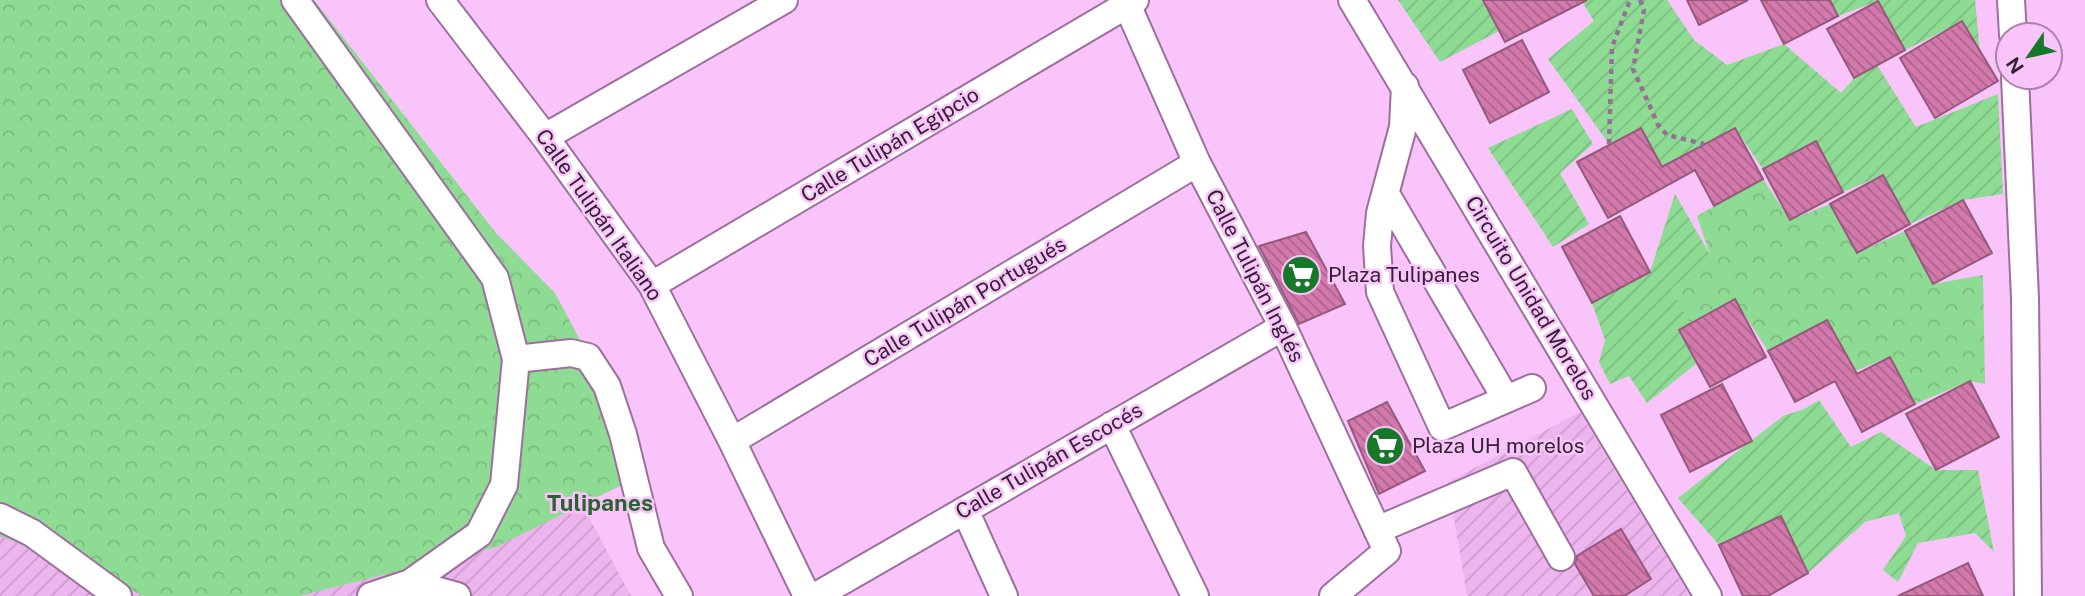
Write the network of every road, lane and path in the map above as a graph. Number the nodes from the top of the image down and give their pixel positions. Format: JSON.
{"nodes":[{"id":1,"x":295,"y":0,"type":"edge"},
{"id":2,"x":440,"y":0,"type":"edge"},
{"id":3,"x":784,"y":0,"type":"edge"},
{"id":4,"x":1352,"y":0,"type":"edge"},
{"id":5,"x":1630,"y":0,"type":"edge"},
{"id":6,"x":1640,"y":0,"type":"edge"},
{"id":7,"x":2011,"y":0,"type":"edge"},
{"id":8,"x":1129,"y":1,"type":"edge"},
{"id":9,"x":2012,"y":21,"type":"edge"},
{"id":10,"x":1405,"y":86,"type":"junction"},
{"id":11,"x":2016,"y":91,"type":"edge"},
{"id":12,"x":545,"y":136,"type":"junction"},
{"id":13,"x":1704,"y":144,"type":"dead end"},
{"id":14,"x":1609,"y":145,"type":"dead end"},
{"id":15,"x":1197,"y":163,"type":"junction"},
{"id":16,"x":1386,"y":194,"type":"junction"},
{"id":17,"x":652,"y":285,"type":"junction"},
{"id":18,"x":1283,"y":327,"type":"junction"},
{"id":19,"x":516,"y":359,"type":"junction"},
{"id":20,"x":1532,"y":388,"type":"dead end"},
{"id":21,"x":1506,"y":400,"type":"junction"},
{"id":22,"x":1112,"y":425,"type":"junction"},
{"id":23,"x":732,"y":441,"type":"junction"},
{"id":24,"x":965,"y":510,"type":"junction"},
{"id":25,"x":0,"y":517,"type":"edge"},
{"id":26,"x":1382,"y":540,"type":"junction"},
{"id":27,"x":1561,"y":557,"type":"dead end"},
{"id":28,"x":410,"y":583,"type":"junction"},
{"id":29,"x":118,"y":596,"type":"edge"},
{"id":30,"x":371,"y":596,"type":"edge"},
{"id":31,"x":457,"y":596,"type":"edge"},
{"id":32,"x":679,"y":596,"type":"edge"},
{"id":33,"x":807,"y":596,"type":"edge"},
{"id":34,"x":816,"y":596,"type":"edge"},
{"id":35,"x":1004,"y":596,"type":"edge"},
{"id":36,"x":1195,"y":596,"type":"edge"},
{"id":37,"x":1333,"y":596,"type":"edge"},
{"id":38,"x":1708,"y":596,"type":"edge"},
{"id":39,"x":2028,"y":596,"type":"edge"}],
"edges":[{"from":1,"to":19,"type":"street"},
{"from":2,"to":12,"type":"street","name":"Calle Tulipán Italiano"},
{"from":3,"to":12,"type":"street"},
{"from":4,"to":10,"type":"street","name":"Circuito Unidad Morelos"},
{"from":5,"to":14,"type":"path"},
{"from":6,"to":13,"type":"path"},
{"from":7,"to":9,"type":"street"},
{"from":8,"to":15,"type":"street","name":"Calle Tulipán Inglés"},
{"from":8,"to":17,"type":"street","name":"Calle Tulipán Egipcio"},
{"from":10,"to":16,"type":"street"},
{"from":10,"to":38,"type":"street","name":"Circuito Unidad Morelos"},
{"from":11,"to":39,"type":"street"},
{"from":12,"to":17,"type":"street","name":"Calle Tulipán Italiano"},
{"from":15,"to":18,"type":"street","name":"Calle Tulipán Inglés"},
{"from":15,"to":23,"type":"street","name":"Calle Tulipán Portugués"},
{"from":16,"to":21,"type":"street"},
{"from":16,"to":21,"type":"street"},
{"from":17,"to":23,"type":"street","name":"Calle Tulipán Italiano"},
{"from":18,"to":22,"type":"street","name":"Calle Tulipán Escocés"},
{"from":18,"to":26,"type":"street","name":"Calle Tulipán Inglés"},
{"from":19,"to":28,"type":"street"},
{"from":19,"to":32,"type":"street"},
{"from":20,"to":21,"type":"street"},
{"from":22,"to":24,"type":"street","name":"Calle Tulipán Escocés"},
{"from":22,"to":36,"type":"street"},
{"from":23,"to":33,"type":"street","name":"Calle Tulipán Italiano"},
{"from":24,"to":34,"type":"street","name":"Calle Tulipán Escocés"},
{"from":24,"to":35,"type":"street"},
{"from":25,"to":29,"type":"street"},
{"from":26,"to":27,"type":"street"},
{"from":26,"to":37,"type":"street"},
{"from":28,"to":30,"type":"street"},
{"from":28,"to":31,"type":"street"}]}
